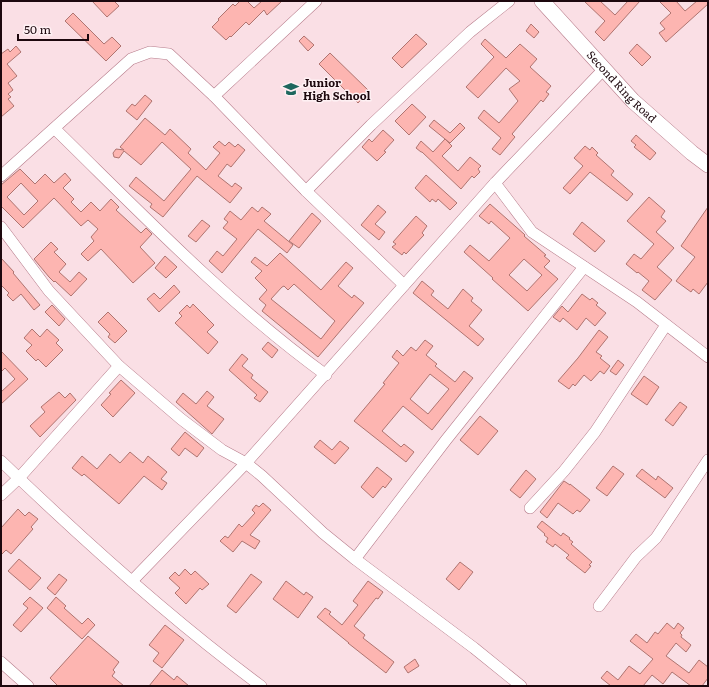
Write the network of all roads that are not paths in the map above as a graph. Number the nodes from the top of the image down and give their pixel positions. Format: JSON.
{"nodes":[{"id":1,"x":316,"y":1,"type":"edge"},
{"id":2,"x":510,"y":1,"type":"edge"},
{"id":3,"x":542,"y":1,"type":"edge"},
{"id":4,"x":603,"y":70,"type":"junction"},
{"id":5,"x":214,"y":96,"type":"junction"},
{"id":6,"x":54,"y":129,"type":"junction"},
{"id":7,"x":708,"y":165,"type":"edge"},
{"id":8,"x":1,"y":176,"type":"edge"},
{"id":9,"x":495,"y":183,"type":"junction"},
{"id":10,"x":306,"y":191,"type":"junction"},
{"id":11,"x":1,"y":228,"type":"edge"},
{"id":12,"x":584,"y":267,"type":"junction"},
{"id":13,"x":404,"y":285,"type":"junction"},
{"id":14,"x":666,"y":325,"type":"junction"},
{"id":15,"x":708,"y":358,"type":"edge"},
{"id":16,"x":119,"y":366,"type":"junction"},
{"id":17,"x":326,"y":375,"type":"junction"},
{"id":18,"x":1,"y":460,"type":"edge"},
{"id":19,"x":708,"y":460,"type":"edge"},
{"id":20,"x":246,"y":463,"type":"junction"},
{"id":21,"x":19,"y":478,"type":"junction"},
{"id":22,"x":1,"y":495,"type":"edge"},
{"id":23,"x":530,"y":508,"type":"dead end"},
{"id":24,"x":355,"y":560,"type":"junction"},
{"id":25,"x":132,"y":581,"type":"junction"},
{"id":26,"x":600,"y":606,"type":"dead end"},
{"id":27,"x":1,"y":662,"type":"edge"},
{"id":28,"x":28,"y":686,"type":"edge"},
{"id":29,"x":261,"y":686,"type":"edge"},
{"id":30,"x":520,"y":686,"type":"edge"}],
"edges":[{"from":1,"to":5,"type":"street"},
{"from":2,"to":10,"type":"street"},
{"from":3,"to":4,"type":"street","name":"Second Ring Road"},
{"from":4,"to":7,"type":"street","name":"Second Ring Road"},
{"from":4,"to":9,"type":"street"},
{"from":5,"to":6,"type":"street"},
{"from":5,"to":10,"type":"street"},
{"from":6,"to":8,"type":"street"},
{"from":6,"to":17,"type":"street"},
{"from":9,"to":12,"type":"street"},
{"from":9,"to":13,"type":"street"},
{"from":10,"to":13,"type":"street"},
{"from":11,"to":16,"type":"street"},
{"from":12,"to":14,"type":"street"},
{"from":12,"to":24,"type":"street"},
{"from":13,"to":17,"type":"street"},
{"from":14,"to":15,"type":"street"},
{"from":14,"to":23,"type":"street"},
{"from":16,"to":20,"type":"street"},
{"from":16,"to":21,"type":"street"},
{"from":17,"to":20,"type":"street"},
{"from":18,"to":21,"type":"street"},
{"from":19,"to":26,"type":"street"},
{"from":20,"to":24,"type":"street"},
{"from":20,"to":25,"type":"street"},
{"from":21,"to":22,"type":"street"},
{"from":21,"to":25,"type":"street"},
{"from":24,"to":30,"type":"street"},
{"from":25,"to":29,"type":"street"},
{"from":27,"to":28,"type":"street"}]}
